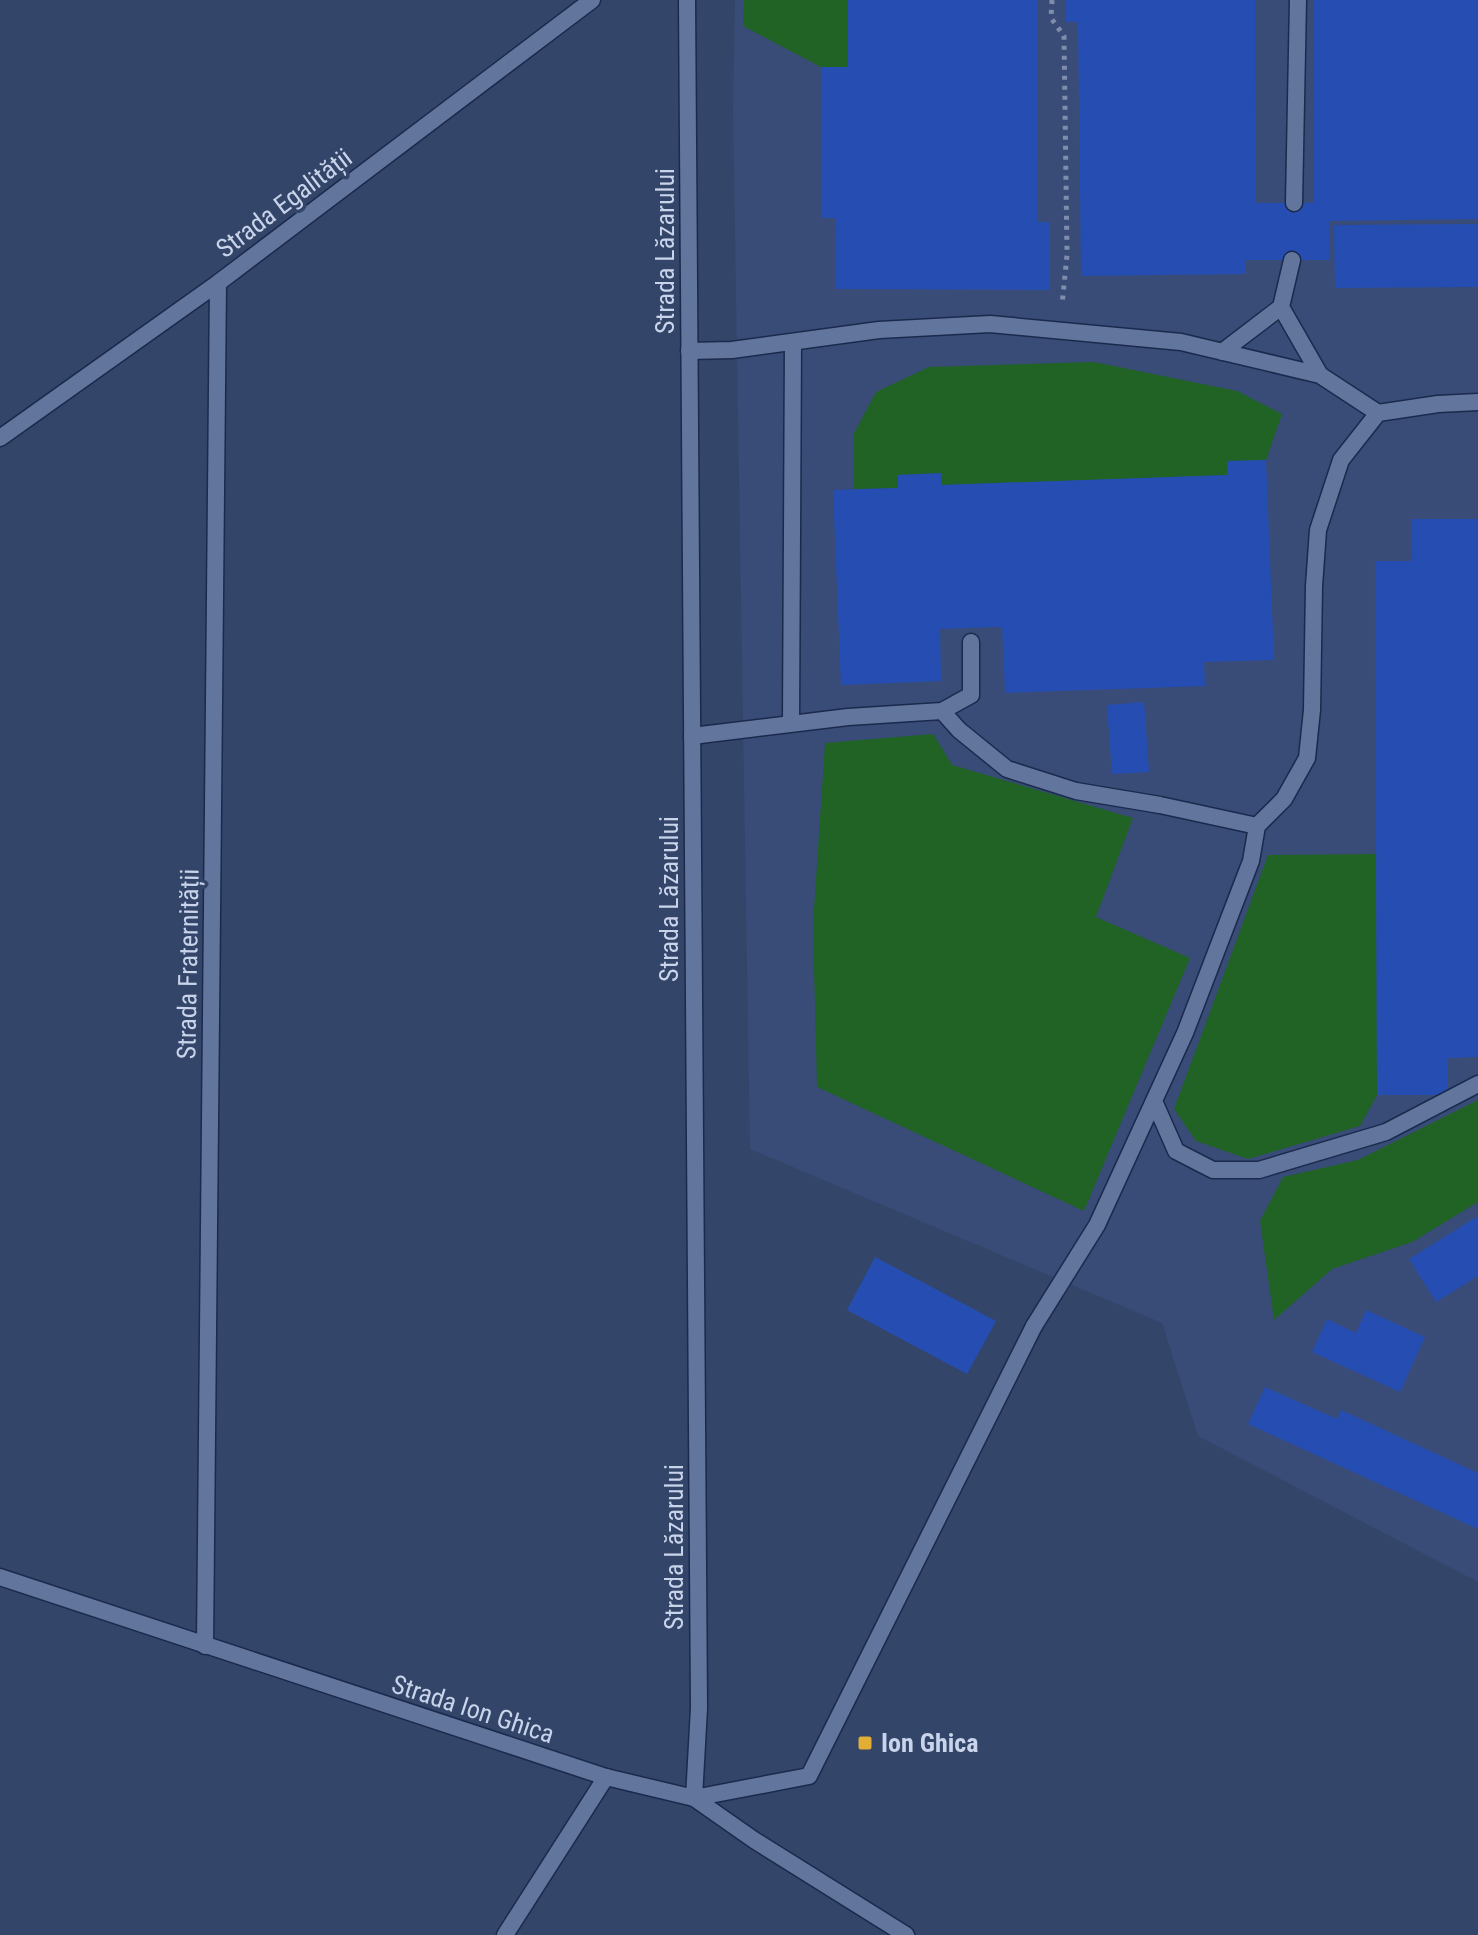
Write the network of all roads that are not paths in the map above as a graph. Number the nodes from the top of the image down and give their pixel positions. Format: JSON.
{"nodes":[{"id":1,"x":592,"y":0,"type":"edge"},
{"id":2,"x":687,"y":0,"type":"edge"},
{"id":3,"x":1298,"y":0,"type":"edge"},
{"id":4,"x":1294,"y":203,"type":"dead end"},
{"id":5,"x":1292,"y":260,"type":"dead end"},
{"id":6,"x":218,"y":283,"type":"junction"},
{"id":7,"x":1281,"y":307,"type":"junction"},
{"id":8,"x":793,"y":342,"type":"junction"},
{"id":9,"x":689,"y":351,"type":"junction"},
{"id":10,"x":1222,"y":352,"type":"junction"},
{"id":11,"x":1320,"y":375,"type":"junction"},
{"id":12,"x":1478,"y":402,"type":"edge"},
{"id":13,"x":1378,"y":413,"type":"junction"},
{"id":14,"x":0,"y":438,"type":"edge"},
{"id":15,"x":971,"y":642,"type":"dead end"},
{"id":16,"x":942,"y":711,"type":"junction"},
{"id":17,"x":791,"y":724,"type":"junction"},
{"id":18,"x":692,"y":736,"type":"junction"},
{"id":19,"x":1257,"y":826,"type":"junction"},
{"id":20,"x":1478,"y":1084,"type":"edge"},
{"id":21,"x":1154,"y":1101,"type":"junction"},
{"id":22,"x":0,"y":1577,"type":"edge"},
{"id":23,"x":205,"y":1646,"type":"junction"},
{"id":24,"x":606,"y":1777,"type":"junction"},
{"id":25,"x":694,"y":1798,"type":"junction"},
{"id":26,"x":505,"y":1935,"type":"edge"},
{"id":27,"x":906,"y":1935,"type":"edge"}],
"edges":[{"from":1,"to":6,"type":"street","name":"Strada Egalității"},
{"from":2,"to":9,"type":"street","name":"Strada Lăzarului"},
{"from":3,"to":4,"type":"street"},
{"from":5,"to":7,"type":"street"},
{"from":6,"to":14,"type":"street","name":"Strada Egalității"},
{"from":6,"to":23,"type":"street","name":"Strada Fraternității"},
{"from":7,"to":10,"type":"street"},
{"from":7,"to":11,"type":"street"},
{"from":8,"to":9,"type":"street"},
{"from":8,"to":10,"type":"street"},
{"from":8,"to":17,"type":"street"},
{"from":9,"to":18,"type":"street","name":"Strada Lăzarului"},
{"from":10,"to":11,"type":"street"},
{"from":11,"to":13,"type":"street"},
{"from":12,"to":13,"type":"street"},
{"from":13,"to":19,"type":"street"},
{"from":15,"to":16,"type":"street"},
{"from":16,"to":17,"type":"street"},
{"from":16,"to":19,"type":"street"},
{"from":17,"to":18,"type":"street"},
{"from":18,"to":25,"type":"street","name":"Strada Lăzarului"},
{"from":19,"to":21,"type":"street"},
{"from":20,"to":21,"type":"street"},
{"from":21,"to":25,"type":"street"},
{"from":22,"to":23,"type":"street","name":"Strada Ion Ghica"},
{"from":23,"to":24,"type":"street","name":"Strada Ion Ghica"},
{"from":24,"to":25,"type":"street","name":"Strada Ion Ghica"},
{"from":24,"to":26,"type":"street"},
{"from":25,"to":27,"type":"street","name":"Strada Ion Ghica"}]}
